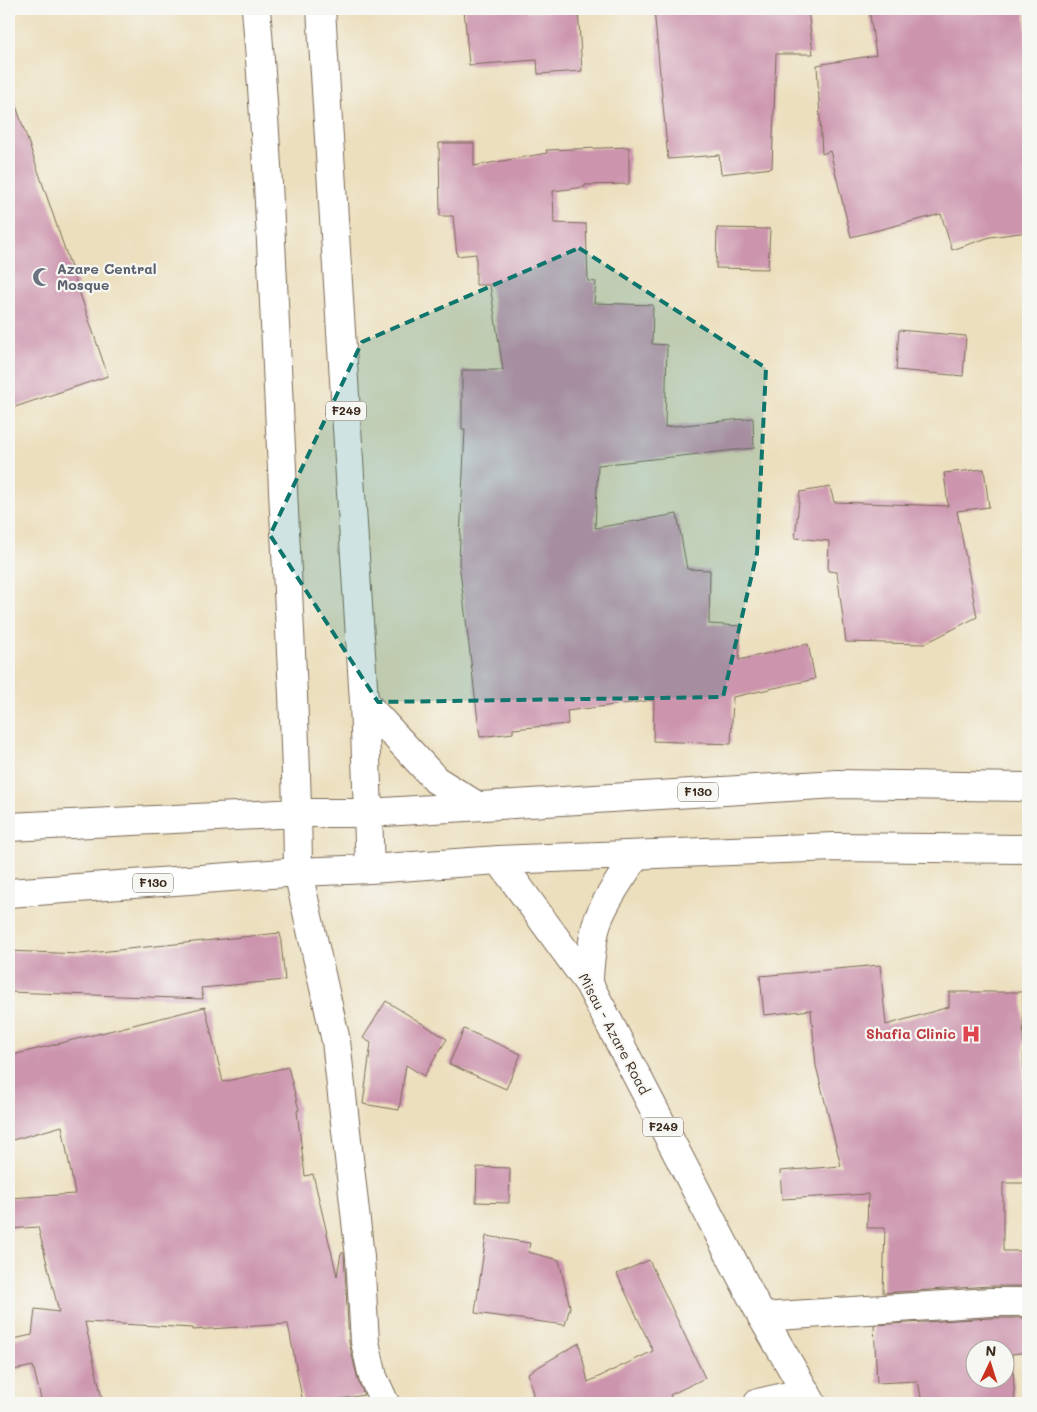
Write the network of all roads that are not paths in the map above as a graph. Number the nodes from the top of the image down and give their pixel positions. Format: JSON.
{"nodes":[{"id":1,"x":256,"y":9,"type":"edge"},
{"id":2,"x":321,"y":9,"type":"edge"},
{"id":3,"x":364,"y":702,"type":"junction"},
{"id":4,"x":1028,"y":787,"type":"edge"},
{"id":5,"x":476,"y":805,"type":"junction"},
{"id":6,"x":298,"y":813,"type":"junction"},
{"id":7,"x":368,"y":813,"type":"junction"},
{"id":8,"x":9,"y":827,"type":"edge"},
{"id":9,"x":1028,"y":849,"type":"edge"},
{"id":10,"x":636,"y":856,"type":"junction"},
{"id":11,"x":499,"y":860,"type":"junction"},
{"id":12,"x":370,"y":869,"type":"junction"},
{"id":13,"x":298,"y":872,"type":"junction"},
{"id":14,"x":9,"y":894,"type":"edge"},
{"id":15,"x":589,"y":984,"type":"junction"},
{"id":16,"x":1028,"y":1302,"type":"edge"},
{"id":17,"x":762,"y":1318,"type":"junction"},
{"id":18,"x":809,"y":1398,"type":"edge"},
{"id":19,"x":386,"y":1403,"type":"edge"},
{"id":20,"x":758,"y":1403,"type":"edge"}],
"edges":[{"from":1,"to":6,"type":"main road"},
{"from":2,"to":3,"type":"main road","number":"F249"},
{"from":3,"to":5,"type":"main road"},
{"from":3,"to":7,"type":"main road","number":"F249"},
{"from":4,"to":5,"type":"main road","number":"F130"},
{"from":5,"to":7,"type":"main road","number":"F130"},
{"from":6,"to":7,"type":"main road","number":"F130"},
{"from":6,"to":8,"type":"main road","number":"F130"},
{"from":6,"to":13,"type":"main road"},
{"from":7,"to":12,"type":"main road","number":"F249"},
{"from":9,"to":10,"type":"main road","number":"F130"},
{"from":10,"to":11,"type":"main road","number":"F130"},
{"from":10,"to":15,"type":"main road"},
{"from":11,"to":12,"type":"main road","number":"F130"},
{"from":11,"to":15,"type":"main road","name":"Misau - Azare Road","number":"F249"},
{"from":12,"to":13,"type":"main road","number":"F130"},
{"from":13,"to":14,"type":"main road","number":"F130"},
{"from":13,"to":19,"type":"main road"},
{"from":15,"to":17,"type":"main road","name":"Misau - Azare Road","number":"F249"},
{"from":16,"to":17,"type":"main road"},
{"from":17,"to":18,"type":"main road","name":"Misau - Azare Road","number":"F249"},
{"from":18,"to":20,"type":"main road"}]}
